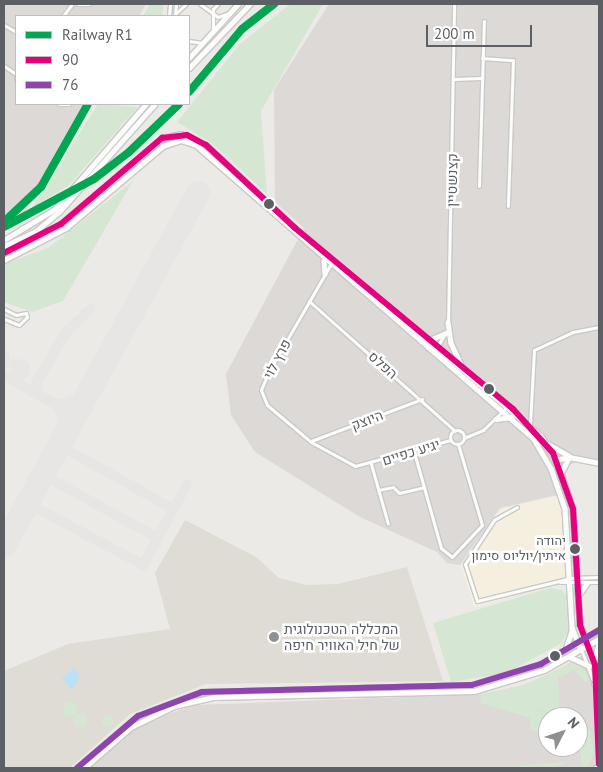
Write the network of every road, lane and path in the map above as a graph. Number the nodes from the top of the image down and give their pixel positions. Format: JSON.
{"nodes":[{"id":1,"x":72,"y":4,"type":"edge"},
{"id":2,"x":78,"y":4,"type":"edge"},
{"id":3,"x":89,"y":4,"type":"edge"},
{"id":4,"x":177,"y":4,"type":"edge"},
{"id":5,"x":200,"y":4,"type":"edge"},
{"id":6,"x":218,"y":4,"type":"edge"},
{"id":7,"x":238,"y":4,"type":"edge"},
{"id":8,"x":250,"y":4,"type":"edge"},
{"id":9,"x":454,"y":4,"type":"edge"},
{"id":10,"x":185,"y":6,"type":"edge"},
{"id":11,"x":213,"y":11,"type":"junction"},
{"id":12,"x":231,"y":12,"type":"junction"},
{"id":13,"x":64,"y":15,"type":"edge"},
{"id":14,"x":175,"y":15,"type":"edge"},
{"id":15,"x":484,"y":21,"type":"dead end"},
{"id":16,"x":4,"y":25,"type":"edge"},
{"id":17,"x":15,"y":31,"type":"edge"},
{"id":18,"x":212,"y":34,"type":"junction"},
{"id":19,"x":190,"y":42,"type":"edge"},
{"id":20,"x":203,"y":43,"type":"junction"},
{"id":21,"x":190,"y":57,"type":"edge"},
{"id":22,"x":482,"y":58,"type":"junction"},
{"id":23,"x":4,"y":66,"type":"edge"},
{"id":24,"x":190,"y":67,"type":"edge"},
{"id":25,"x":15,"y":72,"type":"edge"},
{"id":26,"x":481,"y":78,"type":"junction"},
{"id":27,"x":454,"y":79,"type":"junction"},
{"id":28,"x":145,"y":105,"type":"edge"},
{"id":29,"x":154,"y":105,"type":"edge"},
{"id":30,"x":90,"y":173,"type":"junction"},
{"id":31,"x":479,"y":186,"type":"dead end"},
{"id":32,"x":508,"y":206,"type":"dead end"},
{"id":33,"x":28,"y":232,"type":"junction"},
{"id":34,"x":4,"y":240,"type":"edge"},
{"id":35,"x":4,"y":246,"type":"edge"},
{"id":36,"x":4,"y":253,"type":"edge"},
{"id":37,"x":322,"y":258,"type":"junction"},
{"id":38,"x":334,"y":259,"type":"junction"},
{"id":39,"x":4,"y":260,"type":"edge"},
{"id":40,"x":330,"y":265,"type":"junction"},
{"id":41,"x":337,"y":270,"type":"junction"},
{"id":42,"x":325,"y":274,"type":"junction"},
{"id":43,"x":309,"y":301,"type":"junction"},
{"id":44,"x":4,"y":308,"type":"edge"},
{"id":45,"x":4,"y":319,"type":"edge"},
{"id":46,"x":448,"y":322,"type":"junction"},
{"id":47,"x":599,"y":327,"type":"edge"},
{"id":48,"x":446,"y":333,"type":"junction"},
{"id":49,"x":429,"y":339,"type":"junction"},
{"id":50,"x":438,"y":347,"type":"junction"},
{"id":51,"x":434,"y":352,"type":"junction"},
{"id":52,"x":464,"y":369,"type":"junction"},
{"id":53,"x":423,"y":399,"type":"junction"},
{"id":54,"x":509,"y":405,"type":"junction"},
{"id":55,"x":505,"y":411,"type":"junction"},
{"id":56,"x":512,"y":417,"type":"junction"},
{"id":57,"x":496,"y":419,"type":"junction"},
{"id":58,"x":530,"y":424,"type":"junction"},
{"id":59,"x":455,"y":430,"type":"junction"},
{"id":60,"x":464,"y":438,"type":"junction"},
{"id":61,"x":451,"y":440,"type":"junction"},
{"id":62,"x":543,"y":440,"type":"junction"},
{"id":63,"x":311,"y":442,"type":"junction"},
{"id":64,"x":458,"y":444,"type":"junction"},
{"id":65,"x":414,"y":452,"type":"junction"},
{"id":66,"x":572,"y":457,"type":"junction"},
{"id":67,"x":556,"y":459,"type":"junction"},
{"id":68,"x":549,"y":462,"type":"junction"},
{"id":69,"x":599,"y":463,"type":"edge"},
{"id":70,"x":371,"y":464,"type":"junction"},
{"id":71,"x":562,"y":475,"type":"junction"},
{"id":72,"x":424,"y":486,"type":"junction"},
{"id":73,"x":378,"y":490,"type":"junction"},
{"id":74,"x":517,"y":506,"type":"dead end"},
{"id":75,"x":388,"y":524,"type":"dead end"},
{"id":76,"x":599,"y":578,"type":"edge"},
{"id":77,"x":571,"y":580,"type":"junction"},
{"id":78,"x":579,"y":580,"type":"junction"},
{"id":79,"x":599,"y":582,"type":"edge"},
{"id":80,"x":587,"y":583,"type":"junction"},
{"id":81,"x":579,"y":594,"type":"junction"},
{"id":82,"x":580,"y":625,"type":"junction"},
{"id":83,"x":572,"y":628,"type":"junction"},
{"id":84,"x":599,"y":630,"type":"edge"},
{"id":85,"x":585,"y":638,"type":"junction"},
{"id":86,"x":599,"y":640,"type":"edge"},
{"id":87,"x":578,"y":642,"type":"junction"},
{"id":88,"x":589,"y":645,"type":"junction"},
{"id":89,"x":581,"y":649,"type":"junction"},
{"id":90,"x":565,"y":650,"type":"junction"},
{"id":91,"x":568,"y":657,"type":"junction"},
{"id":92,"x":594,"y":660,"type":"junction"},
{"id":93,"x":589,"y":666,"type":"junction"},
{"id":94,"x":593,"y":682,"type":"junction"},
{"id":95,"x":599,"y":684,"type":"edge"},
{"id":96,"x":597,"y":766,"type":"edge"},
{"id":97,"x":77,"y":768,"type":"edge"},
{"id":98,"x":84,"y":768,"type":"edge"}],
"edges":[{"from":1,"to":13,"type":"street"},
{"from":2,"to":3,"type":"street"},
{"from":4,"to":10,"type":"street"},
{"from":4,"to":14,"type":"street"},
{"from":5,"to":11,"type":"street"},
{"from":6,"to":11,"type":"street"},
{"from":7,"to":12,"type":"street"},
{"from":8,"to":24,"type":"street"},
{"from":9,"to":27,"type":"street","name":"קצנשטיין"},
{"from":10,"to":14,"type":"street"},
{"from":11,"to":12,"type":"street"},
{"from":11,"to":18,"type":"street"},
{"from":12,"to":18,"type":"street"},
{"from":15,"to":22,"type":"street"},
{"from":16,"to":17,"type":"street"},
{"from":18,"to":20,"type":"street"},
{"from":19,"to":20,"type":"street"},
{"from":20,"to":21,"type":"street"},
{"from":22,"to":26,"type":"street"},
{"from":22,"to":32,"type":"street"},
{"from":23,"to":25,"type":"street"},
{"from":26,"to":27,"type":"street"},
{"from":26,"to":31,"type":"street"},
{"from":27,"to":46,"type":"street","name":"קצנשטיין"},
{"from":28,"to":30,"type":"street"},
{"from":29,"to":30,"type":"street"},
{"from":30,"to":33,"type":"street"},
{"from":33,"to":34,"type":"street"},
{"from":33,"to":35,"type":"street"},
{"from":36,"to":38,"type":"street"},
{"from":37,"to":39,"type":"street"},
{"from":37,"to":40,"type":"street"},
{"from":37,"to":42,"type":"street"},
{"from":38,"to":40,"type":"street","name":"פרץ לוי"},
{"from":38,"to":49,"type":"street"},
{"from":40,"to":41,"type":"street"},
{"from":40,"to":42,"type":"street","name":"פרץ לוי"},
{"from":41,"to":42,"type":"street"},
{"from":41,"to":51,"type":"street"},
{"from":42,"to":43,"type":"street","name":"פרץ לוי"},
{"from":43,"to":53,"type":"street","name":"הפלס"},
{"from":43,"to":63,"type":"street","name":"פרץ לוי"},
{"from":44,"to":45,"type":"street"},
{"from":46,"to":48,"type":"street","name":"קצנשטיין"},
{"from":46,"to":52,"type":"street"},
{"from":47,"to":58,"type":"street"},
{"from":48,"to":49,"type":"street"},
{"from":48,"to":50,"type":"street","name":"קצנשטיין"},
{"from":49,"to":50,"type":"street"},
{"from":50,"to":51,"type":"street","name":"קצנשטיין"},
{"from":50,"to":52,"type":"street"},
{"from":51,"to":55,"type":"street"},
{"from":52,"to":54,"type":"street"},
{"from":53,"to":59,"type":"street","name":"הפלס"},
{"from":53,"to":63,"type":"street","name":"היוצק"},
{"from":54,"to":55,"type":"street"},
{"from":54,"to":58,"type":"street"},
{"from":55,"to":56,"type":"street"},
{"from":55,"to":57,"type":"street"},
{"from":56,"to":57,"type":"street"},
{"from":56,"to":68,"type":"street"},
{"from":57,"to":60,"type":"street"},
{"from":58,"to":62,"type":"street"},
{"from":59,"to":60,"type":"street","name":"הפלס"},
{"from":59,"to":61,"type":"street"},
{"from":60,"to":64,"type":"street"},
{"from":61,"to":64,"type":"street"},
{"from":61,"to":65,"type":"street","name":"יגיע כפיים"},
{"from":62,"to":66,"type":"street"},
{"from":62,"to":67,"type":"street"},
{"from":63,"to":70,"type":"street","name":"פרץ לוי"},
{"from":64,"to":72,"type":"street"},
{"from":65,"to":70,"type":"street","name":"יגיע כפיים"},
{"from":65,"to":72,"type":"street"},
{"from":66,"to":67,"type":"street"},
{"from":66,"to":69,"type":"street"},
{"from":66,"to":71,"type":"street"},
{"from":67,"to":68,"type":"street"},
{"from":67,"to":71,"type":"street"},
{"from":68,"to":77,"type":"street"},
{"from":70,"to":73,"type":"street"},
{"from":71,"to":78,"type":"street"},
{"from":72,"to":73,"type":"street"},
{"from":73,"to":75,"type":"street"},
{"from":74,"to":77,"type":"street"},
{"from":76,"to":78,"type":"street"},
{"from":77,"to":78,"type":"street"},
{"from":77,"to":83,"type":"street"},
{"from":78,"to":80,"type":"street"},
{"from":78,"to":81,"type":"street"},
{"from":79,"to":80,"type":"street"},
{"from":80,"to":81,"type":"street"},
{"from":81,"to":82,"type":"street"},
{"from":82,"to":84,"type":"street"},
{"from":82,"to":85,"type":"street"},
{"from":83,"to":87,"type":"street"},
{"from":83,"to":90,"type":"street"},
{"from":84,"to":85,"type":"street"},
{"from":85,"to":87,"type":"street"},
{"from":85,"to":88,"type":"street"},
{"from":86,"to":88,"type":"street"},
{"from":86,"to":92,"type":"street"},
{"from":87,"to":89,"type":"street"},
{"from":87,"to":90,"type":"street"},
{"from":88,"to":89,"type":"street"},
{"from":88,"to":92,"type":"street"},
{"from":89,"to":91,"type":"street"},
{"from":89,"to":93,"type":"street"},
{"from":90,"to":97,"type":"street"},
{"from":91,"to":93,"type":"street"},
{"from":91,"to":98,"type":"street"},
{"from":92,"to":94,"type":"street"},
{"from":93,"to":94,"type":"street"},
{"from":94,"to":95,"type":"street"},
{"from":94,"to":96,"type":"street"}]}
